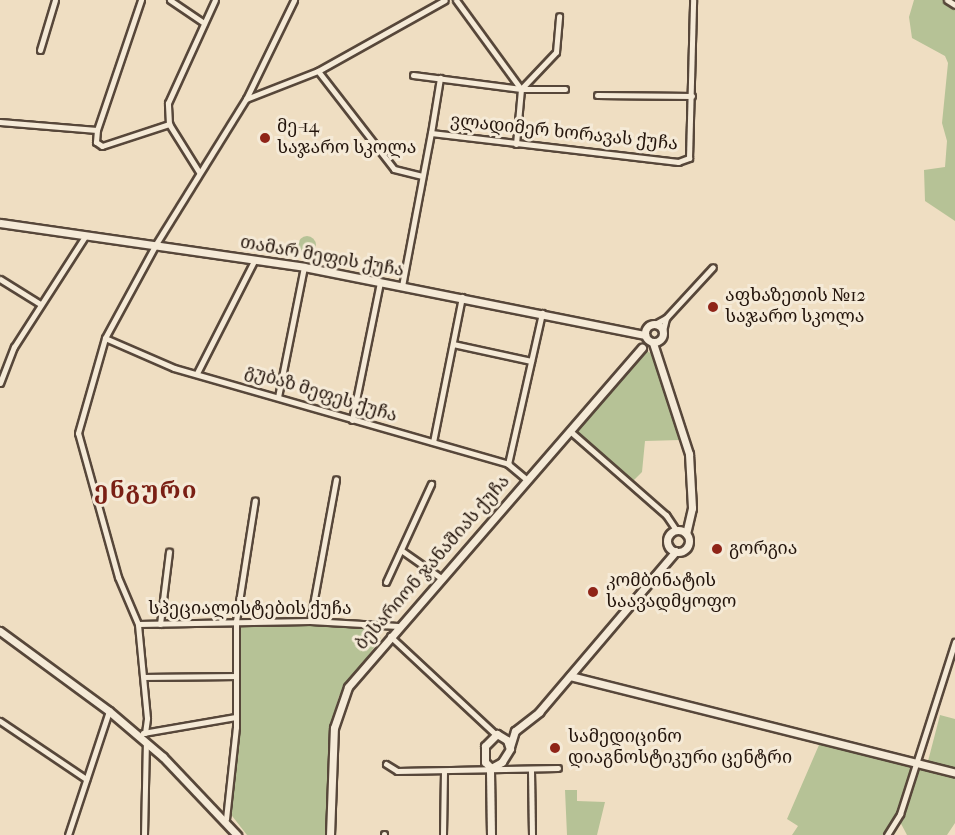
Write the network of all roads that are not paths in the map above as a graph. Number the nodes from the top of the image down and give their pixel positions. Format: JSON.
{"nodes":[{"id":1,"x":55,"y":0,"type":"edge"},
{"id":2,"x":141,"y":0,"type":"edge"},
{"id":3,"x":170,"y":0,"type":"edge"},
{"id":4,"x":215,"y":0,"type":"edge"},
{"id":5,"x":294,"y":0,"type":"edge"},
{"id":6,"x":445,"y":0,"type":"edge"},
{"id":7,"x":456,"y":0,"type":"edge"},
{"id":8,"x":693,"y":0,"type":"edge"},
{"id":9,"x":947,"y":0,"type":"edge"},
{"id":10,"x":955,"y":5,"type":"edge"},
{"id":11,"x":559,"y":16,"type":"dead end"},
{"id":12,"x":204,"y":23,"type":"junction"},
{"id":13,"x":40,"y":50,"type":"dead end"},
{"id":14,"x":318,"y":71,"type":"junction"},
{"id":15,"x":413,"y":75,"type":"dead end"},
{"id":16,"x":440,"y":78,"type":"junction"},
{"id":17,"x":521,"y":89,"type":"junction"},
{"id":18,"x":566,"y":89,"type":"dead end"},
{"id":19,"x":597,"y":94,"type":"dead end"},
{"id":20,"x":692,"y":96,"type":"junction"},
{"id":21,"x":246,"y":99,"type":"junction"},
{"id":22,"x":0,"y":122,"type":"edge"},
{"id":23,"x":169,"y":124,"type":"junction"},
{"id":24,"x":97,"y":130,"type":"junction"},
{"id":25,"x":431,"y":133,"type":"junction"},
{"id":26,"x":516,"y":144,"type":"junction"},
{"id":27,"x":199,"y":172,"type":"junction"},
{"id":28,"x":422,"y":176,"type":"junction"},
{"id":29,"x":0,"y":223,"type":"edge"},
{"id":30,"x":86,"y":235,"type":"junction"},
{"id":31,"x":156,"y":244,"type":"junction"},
{"id":32,"x":254,"y":261,"type":"junction"},
{"id":33,"x":304,"y":267,"type":"junction"},
{"id":34,"x":713,"y":267,"type":"dead end"},
{"id":35,"x":0,"y":279,"type":"edge"},
{"id":36,"x":380,"y":282,"type":"junction"},
{"id":37,"x":402,"y":286,"type":"junction"},
{"id":38,"x":462,"y":297,"type":"junction"},
{"id":39,"x":40,"y":304,"type":"junction"},
{"id":40,"x":542,"y":312,"type":"junction"},
{"id":41,"x":666,"y":318,"type":"junction"},
{"id":42,"x":651,"y":325,"type":"junction"},
{"id":43,"x":637,"y":332,"type":"junction"},
{"id":44,"x":662,"y":335,"type":"junction"},
{"id":45,"x":645,"y":336,"type":"junction"},
{"id":46,"x":105,"y":338,"type":"junction"},
{"id":47,"x":652,"y":342,"type":"junction"},
{"id":48,"x":453,"y":344,"type":"junction"},
{"id":49,"x":642,"y":346,"type":"junction"},
{"id":50,"x":531,"y":361,"type":"junction"},
{"id":51,"x":661,"y":361,"type":"junction"},
{"id":52,"x":197,"y":372,"type":"junction"},
{"id":53,"x":0,"y":383,"type":"edge"},
{"id":54,"x":278,"y":397,"type":"junction"},
{"id":55,"x":352,"y":420,"type":"junction"},
{"id":56,"x":570,"y":431,"type":"junction"},
{"id":57,"x":433,"y":442,"type":"junction"},
{"id":58,"x":508,"y":464,"type":"junction"},
{"id":59,"x":336,"y":479,"type":"dead end"},
{"id":60,"x":526,"y":479,"type":"junction"},
{"id":61,"x":431,"y":484,"type":"dead end"},
{"id":62,"x":255,"y":500,"type":"dead end"},
{"id":63,"x":676,"y":530,"type":"junction"},
{"id":64,"x":686,"y":533,"type":"junction"},
{"id":65,"x":400,"y":550,"type":"junction"},
{"id":66,"x":676,"y":551,"type":"junction"},
{"id":67,"x":169,"y":552,"type":"dead end"},
{"id":68,"x":441,"y":579,"type":"junction"},
{"id":69,"x":386,"y":582,"type":"dead end"},
{"id":70,"x":236,"y":621,"type":"junction"},
{"id":71,"x":310,"y":621,"type":"junction"},
{"id":72,"x":138,"y":624,"type":"junction"},
{"id":73,"x":160,"y":624,"type":"junction"},
{"id":74,"x":398,"y":626,"type":"junction"},
{"id":75,"x":0,"y":631,"type":"edge"},
{"id":76,"x":390,"y":636,"type":"junction"},
{"id":77,"x":955,"y":642,"type":"edge"},
{"id":78,"x":236,"y":676,"type":"junction"},
{"id":79,"x":570,"y":676,"type":"junction"},
{"id":80,"x":144,"y":677,"type":"junction"},
{"id":81,"x":109,"y":711,"type":"junction"},
{"id":82,"x":236,"y":717,"type":"junction"},
{"id":83,"x":0,"y":721,"type":"edge"},
{"id":84,"x":486,"y":729,"type":"junction"},
{"id":85,"x":515,"y":731,"type":"junction"},
{"id":86,"x":145,"y":733,"type":"junction"},
{"id":87,"x":136,"y":734,"type":"junction"},
{"id":88,"x":497,"y":735,"type":"junction"},
{"id":89,"x":487,"y":742,"type":"junction"},
{"id":90,"x":146,"y":743,"type":"junction"},
{"id":91,"x":510,"y":747,"type":"junction"},
{"id":92,"x":916,"y":761,"type":"junction"},
{"id":93,"x":485,"y":762,"type":"junction"},
{"id":94,"x":386,"y":764,"type":"dead end"},
{"id":95,"x":498,"y":766,"type":"junction"},
{"id":96,"x":558,"y":768,"type":"dead end"},
{"id":97,"x":444,"y":771,"type":"junction"},
{"id":98,"x":490,"y":771,"type":"junction"},
{"id":99,"x":531,"y":771,"type":"junction"},
{"id":100,"x":955,"y":773,"type":"edge"},
{"id":101,"x":86,"y":778,"type":"junction"},
{"id":102,"x":225,"y":819,"type":"junction"},
{"id":103,"x":68,"y":835,"type":"edge"},
{"id":104,"x":144,"y":835,"type":"edge"},
{"id":105,"x":237,"y":835,"type":"edge"},
{"id":106,"x":330,"y":835,"type":"edge"},
{"id":107,"x":443,"y":835,"type":"edge"},
{"id":108,"x":491,"y":835,"type":"edge"},
{"id":109,"x":532,"y":835,"type":"edge"},
{"id":110,"x":887,"y":835,"type":"edge"}],
"edges":[{"from":1,"to":13,"type":"street"},
{"from":2,"to":24,"type":"street"},
{"from":3,"to":12,"type":"street"},
{"from":4,"to":12,"type":"street"},
{"from":5,"to":21,"type":"street"},
{"from":6,"to":14,"type":"street"},
{"from":7,"to":17,"type":"street"},
{"from":8,"to":20,"type":"street","name":"ვლადიმერ ხორავას ქუჩა"},
{"from":9,"to":10,"type":"street"},
{"from":11,"to":17,"type":"street"},
{"from":12,"to":23,"type":"street"},
{"from":14,"to":21,"type":"street"},
{"from":14,"to":28,"type":"street"},
{"from":15,"to":16,"type":"street"},
{"from":16,"to":17,"type":"street"},
{"from":16,"to":25,"type":"street"},
{"from":17,"to":18,"type":"street"},
{"from":17,"to":26,"type":"street"},
{"from":19,"to":20,"type":"street"},
{"from":20,"to":26,"type":"street","name":"ვლადიმერ ხორავას ქუჩა"},
{"from":21,"to":27,"type":"street"},
{"from":22,"to":24,"type":"street"},
{"from":23,"to":24,"type":"street"},
{"from":23,"to":27,"type":"street"},
{"from":25,"to":26,"type":"street","name":"ვლადიმერ ხორავას ქუჩა"},
{"from":25,"to":28,"type":"street","name":"ვლადიმერ ხორავას ქუჩა"},
{"from":27,"to":31,"type":"street"},
{"from":28,"to":37,"type":"street","name":"ვლადიმერ ხორავას ქუჩა"},
{"from":29,"to":30,"type":"street","name":"თამარ მეფის ქუჩა"},
{"from":30,"to":31,"type":"street","name":"თამარ მეფის ქუჩა"},
{"from":30,"to":39,"type":"street"},
{"from":31,"to":32,"type":"street","name":"თამარ მეფის ქუჩა"},
{"from":31,"to":46,"type":"street"},
{"from":32,"to":33,"type":"street","name":"თამარ მეფის ქუჩა"},
{"from":32,"to":52,"type":"street"},
{"from":33,"to":36,"type":"street","name":"თამარ მეფის ქუჩა"},
{"from":33,"to":54,"type":"street"},
{"from":34,"to":41,"type":"street"},
{"from":35,"to":39,"type":"street"},
{"from":36,"to":37,"type":"street","name":"თამარ მეფის ქუჩა"},
{"from":36,"to":55,"type":"street"},
{"from":37,"to":38,"type":"street","name":"თამარ მეფის ქუჩა"},
{"from":38,"to":40,"type":"street","name":"თამარ მეფის ქუჩა"},
{"from":38,"to":48,"type":"street"},
{"from":39,"to":53,"type":"street"},
{"from":40,"to":43,"type":"street","name":"თამარ მეფის ქუჩა"},
{"from":40,"to":50,"type":"street"},
{"from":41,"to":42,"type":"street"},
{"from":41,"to":44,"type":"street"},
{"from":42,"to":43,"type":"street"},
{"from":42,"to":44,"type":"street"},
{"from":42,"to":45,"type":"street"},
{"from":43,"to":45,"type":"street","name":"თამარ მეფის ქუჩა"},
{"from":44,"to":47,"type":"street"},
{"from":44,"to":51,"type":"street"},
{"from":45,"to":47,"type":"street","name":"თამარ მეფის ქუჩა"},
{"from":45,"to":49,"type":"street"},
{"from":46,"to":52,"type":"street","name":"გუბაზ მეფეს ქუჩა"},
{"from":46,"to":72,"type":"street"},
{"from":47,"to":49,"type":"street"},
{"from":47,"to":51,"type":"street"},
{"from":48,"to":50,"type":"street"},
{"from":48,"to":57,"type":"street"},
{"from":49,"to":56,"type":"street","name":"ბესარიონ ჯანაშიას ქუჩა"},
{"from":50,"to":58,"type":"street"},
{"from":51,"to":64,"type":"street"},
{"from":52,"to":54,"type":"street","name":"გუბაზ მეფეს ქუჩა"},
{"from":54,"to":55,"type":"street","name":"გუბაზ მეფეს ქუჩა"},
{"from":55,"to":57,"type":"street","name":"გუბაზ მეფეს ქუჩა"},
{"from":56,"to":60,"type":"street","name":"ბესარიონ ჯანაშიას ქუჩა"},
{"from":56,"to":63,"type":"street"},
{"from":57,"to":58,"type":"street","name":"გუბაზ მეფეს ქუჩა"},
{"from":58,"to":60,"type":"street","name":"გუბაზ მეფეს ქუჩა"},
{"from":59,"to":71,"type":"street"},
{"from":60,"to":68,"type":"street","name":"ბესარიონ ჯანაშიას ქუჩა"},
{"from":61,"to":65,"type":"street"},
{"from":62,"to":70,"type":"street"},
{"from":63,"to":64,"type":"street"},
{"from":63,"to":66,"type":"street"},
{"from":64,"to":66,"type":"street"},
{"from":65,"to":68,"type":"street"},
{"from":65,"to":69,"type":"street"},
{"from":66,"to":79,"type":"street"},
{"from":67,"to":73,"type":"street"},
{"from":68,"to":74,"type":"street","name":"ბესარიონ ჯანაშიას ქუჩა"},
{"from":70,"to":71,"type":"street","name":"სპეციალისტების ქუჩა"},
{"from":70,"to":73,"type":"street","name":"სპეციალისტების ქუჩა"},
{"from":70,"to":78,"type":"street"},
{"from":71,"to":74,"type":"street","name":"სპეციალისტების ქუჩა"},
{"from":72,"to":73,"type":"street","name":"სპეციალისტების ქუჩა"},
{"from":72,"to":80,"type":"street"},
{"from":74,"to":76,"type":"street","name":"ბესარიონ ჯანაშიას ქუჩა"},
{"from":75,"to":81,"type":"street"},
{"from":76,"to":84,"type":"street"},
{"from":76,"to":106,"type":"street","name":"ბესარიონ ჯანაშიას ქუჩა"},
{"from":77,"to":92,"type":"street"},
{"from":78,"to":80,"type":"street"},
{"from":78,"to":82,"type":"street"},
{"from":79,"to":85,"type":"street"},
{"from":79,"to":92,"type":"street"},
{"from":80,"to":86,"type":"street"},
{"from":81,"to":87,"type":"street"},
{"from":81,"to":101,"type":"street"},
{"from":82,"to":86,"type":"street"},
{"from":82,"to":102,"type":"street"},
{"from":83,"to":101,"type":"street"},
{"from":84,"to":88,"type":"street"},
{"from":84,"to":89,"type":"street"},
{"from":85,"to":88,"type":"street"},
{"from":85,"to":91,"type":"street"},
{"from":86,"to":87,"type":"street"},
{"from":87,"to":90,"type":"street"},
{"from":88,"to":89,"type":"street"},
{"from":88,"to":91,"type":"street"},
{"from":89,"to":93,"type":"street"},
{"from":90,"to":102,"type":"street"},
{"from":90,"to":104,"type":"street"},
{"from":91,"to":95,"type":"street"},
{"from":92,"to":100,"type":"street"},
{"from":92,"to":110,"type":"street"},
{"from":93,"to":95,"type":"street"},
{"from":93,"to":98,"type":"street"},
{"from":94,"to":97,"type":"street"},
{"from":95,"to":98,"type":"street"},
{"from":96,"to":99,"type":"street"},
{"from":97,"to":98,"type":"street"},
{"from":97,"to":107,"type":"street"},
{"from":98,"to":99,"type":"street"},
{"from":98,"to":108,"type":"street"},
{"from":99,"to":109,"type":"street"},
{"from":101,"to":103,"type":"street"},
{"from":102,"to":105,"type":"street"}]}
